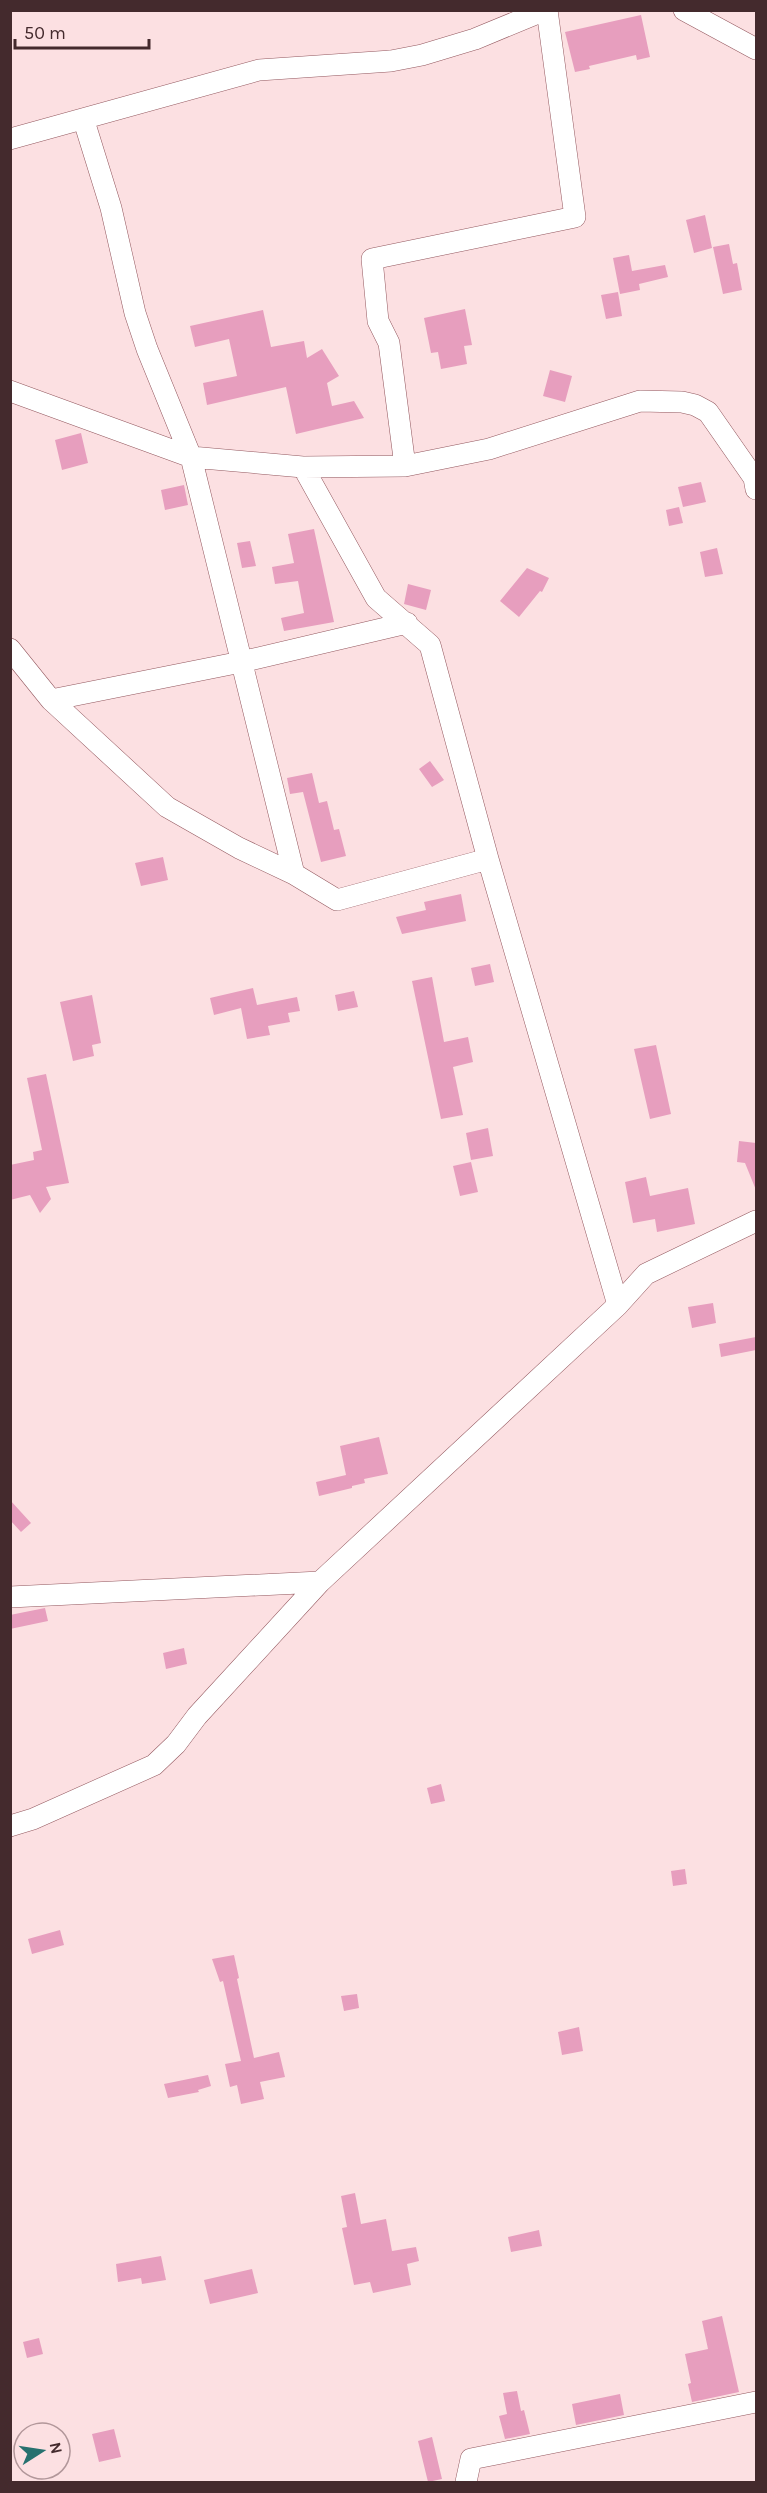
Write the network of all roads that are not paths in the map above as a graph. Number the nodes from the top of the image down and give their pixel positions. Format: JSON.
{"nodes":[{"id":1,"x":546,"y":10,"type":"edge"},
{"id":2,"x":684,"y":10,"type":"edge"},
{"id":3,"x":756,"y":49,"type":"edge"},
{"id":4,"x":84,"y":121,"type":"junction"},
{"id":5,"x":10,"y":139,"type":"edge"},
{"id":6,"x":10,"y":391,"type":"edge"},
{"id":7,"x":191,"y":457,"type":"junction"},
{"id":8,"x":405,"y":466,"type":"junction"},
{"id":9,"x":303,"y":467,"type":"junction"},
{"id":10,"x":756,"y":489,"type":"edge"},
{"id":11,"x":407,"y":623,"type":"junction"},
{"id":12,"x":10,"y":650,"type":"edge"},
{"id":13,"x":241,"y":662,"type":"junction"},
{"id":14,"x":51,"y":700,"type":"junction"},
{"id":15,"x":488,"y":859,"type":"junction"},
{"id":16,"x":294,"y":873,"type":"junction"},
{"id":17,"x":756,"y":1221,"type":"edge"},
{"id":18,"x":618,"y":1305,"type":"junction"},
{"id":19,"x":320,"y":1582,"type":"junction"},
{"id":20,"x":10,"y":1597,"type":"edge"},
{"id":21,"x":10,"y":1826,"type":"edge"},
{"id":22,"x":756,"y":2402,"type":"edge"},
{"id":23,"x":466,"y":2482,"type":"edge"}],
"edges":[{"from":1,"to":4,"type":"street"},
{"from":1,"to":8,"type":"street"},
{"from":2,"to":3,"type":"street"},
{"from":4,"to":5,"type":"street"},
{"from":4,"to":7,"type":"street"},
{"from":6,"to":7,"type":"street"},
{"from":7,"to":9,"type":"street"},
{"from":7,"to":13,"type":"street"},
{"from":8,"to":9,"type":"street"},
{"from":8,"to":10,"type":"street"},
{"from":9,"to":11,"type":"street"},
{"from":11,"to":13,"type":"street"},
{"from":11,"to":15,"type":"street"},
{"from":12,"to":14,"type":"street"},
{"from":13,"to":14,"type":"street"},
{"from":13,"to":16,"type":"street"},
{"from":14,"to":16,"type":"street"},
{"from":15,"to":16,"type":"street"},
{"from":15,"to":18,"type":"street"},
{"from":17,"to":18,"type":"street"},
{"from":18,"to":19,"type":"street"},
{"from":19,"to":20,"type":"street"},
{"from":19,"to":21,"type":"street"},
{"from":22,"to":23,"type":"street"}]}
